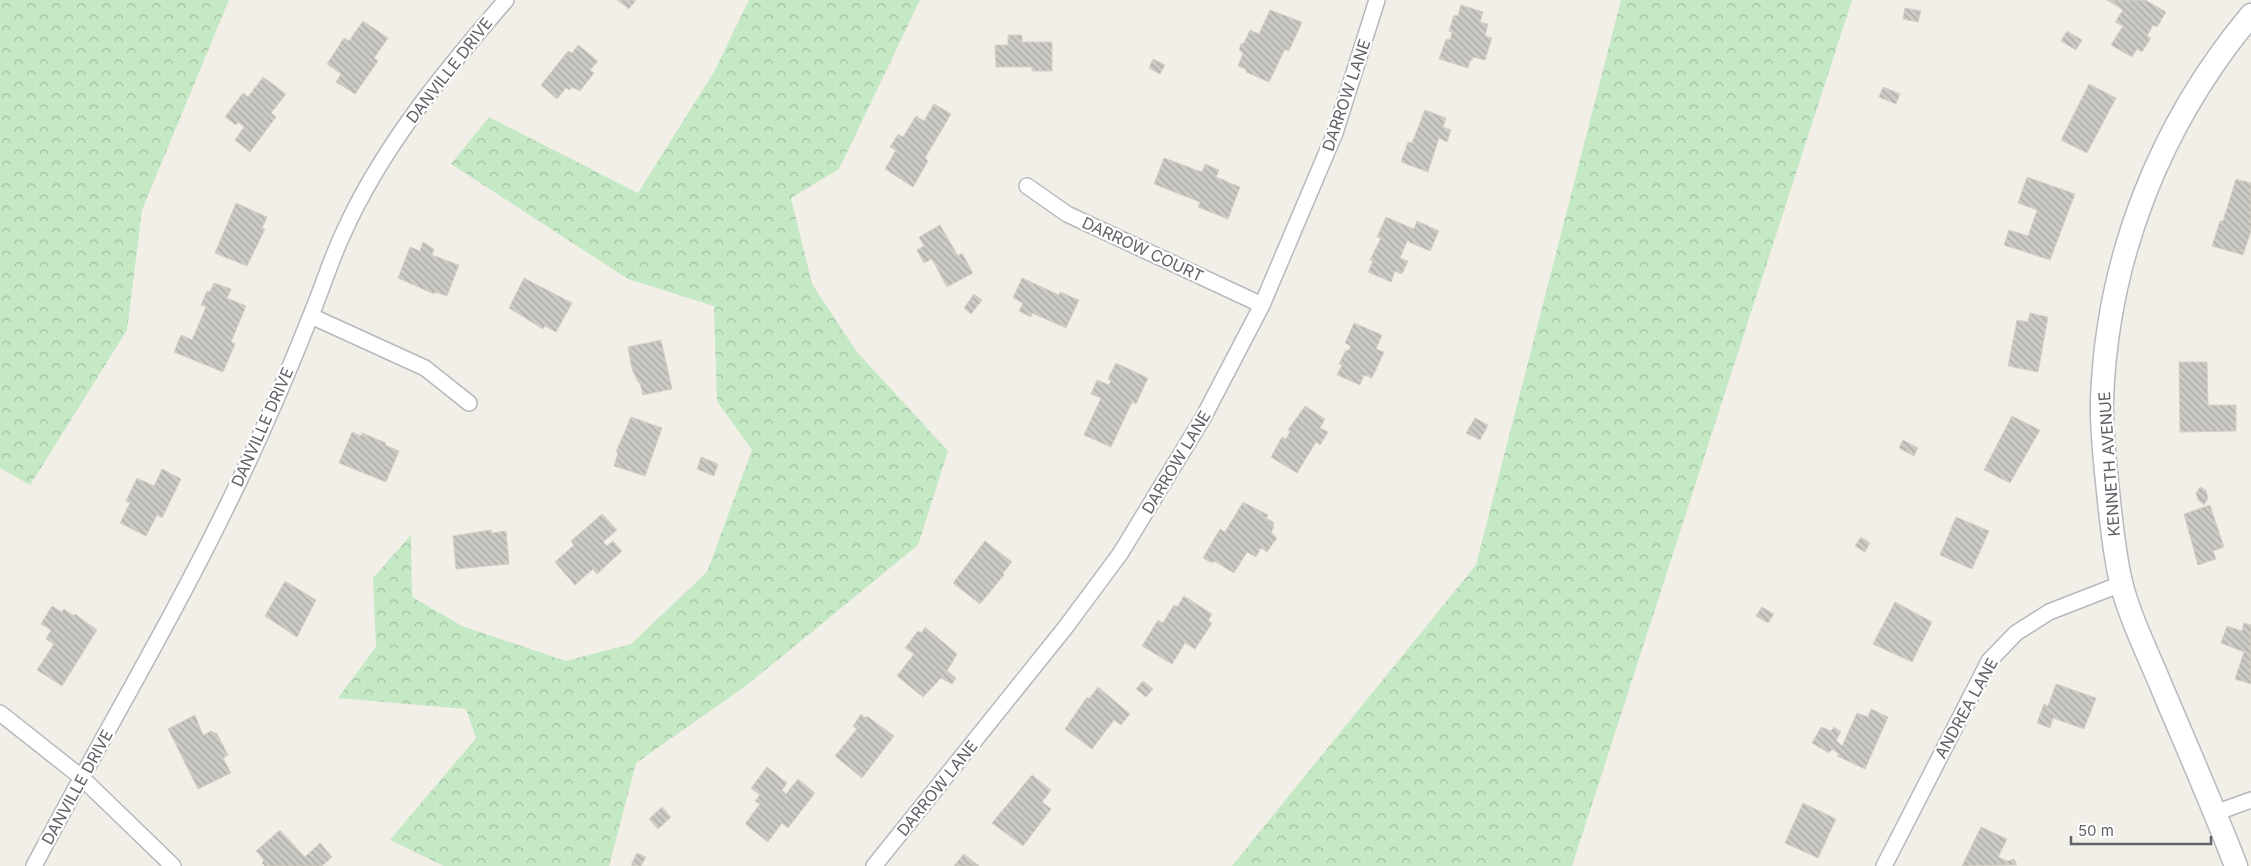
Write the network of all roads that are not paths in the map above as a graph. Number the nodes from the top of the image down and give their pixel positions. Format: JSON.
{"nodes":[{"id":1,"x":506,"y":0,"type":"edge"},
{"id":2,"x":1377,"y":0,"type":"edge"},
{"id":3,"x":2251,"y":15,"type":"edge"},
{"id":4,"x":1027,"y":186,"type":"dead end"},
{"id":5,"x":1262,"y":304,"type":"junction"},
{"id":6,"x":311,"y":316,"type":"junction"},
{"id":7,"x":470,"y":403,"type":"dead end"},
{"id":8,"x":2121,"y":584,"type":"junction"},
{"id":9,"x":0,"y":713,"type":"edge"},
{"id":10,"x":81,"y":777,"type":"junction"},
{"id":11,"x":2251,"y":800,"type":"edge"},
{"id":12,"x":2215,"y":813,"type":"junction"},
{"id":13,"x":34,"y":866,"type":"edge"},
{"id":14,"x":173,"y":866,"type":"edge"},
{"id":15,"x":874,"y":866,"type":"edge"},
{"id":16,"x":1884,"y":866,"type":"edge"},
{"id":17,"x":2236,"y":866,"type":"edge"}],
"edges":[{"from":1,"to":6,"type":"street","name":"DANVILLE DRIVE"},
{"from":2,"to":5,"type":"street","name":"DARROW LANE"},
{"from":3,"to":8,"type":"street","name":"KENNETH AVENUE"},
{"from":4,"to":5,"type":"street","name":"DARROW COURT"},
{"from":5,"to":15,"type":"street","name":"DARROW LANE"},
{"from":6,"to":7,"type":"street"},
{"from":6,"to":10,"type":"street","name":"DANVILLE DRIVE"},
{"from":8,"to":12,"type":"street","name":"KENNETH AVENUE"},
{"from":8,"to":16,"type":"street","name":"ANDREA LANE"},
{"from":9,"to":10,"type":"street"},
{"from":10,"to":13,"type":"street","name":"DANVILLE DRIVE"},
{"from":10,"to":14,"type":"street"},
{"from":11,"to":12,"type":"street"},
{"from":12,"to":17,"type":"street","name":"KENNETH AVENUE"}]}
